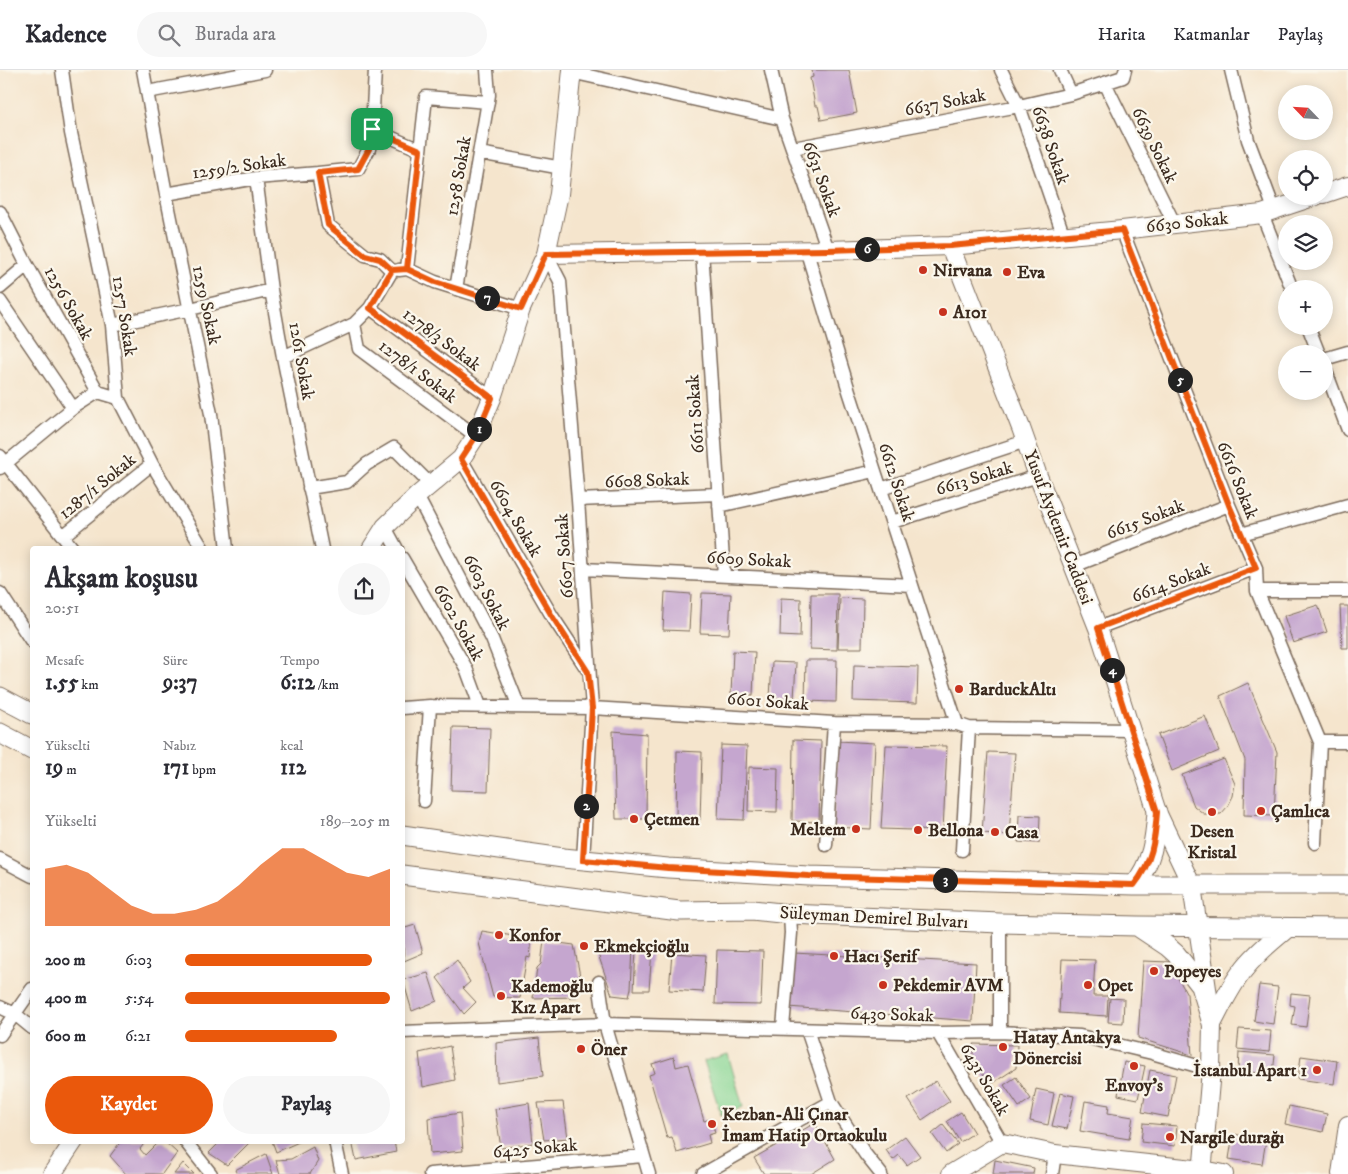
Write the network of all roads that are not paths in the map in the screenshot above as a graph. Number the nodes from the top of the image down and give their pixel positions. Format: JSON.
{"nodes":[{"id":1,"x":62,"y":70,"type":"edge"},
{"id":2,"x":143,"y":70,"type":"edge"},
{"id":3,"x":265,"y":70,"type":"edge"},
{"id":4,"x":375,"y":70,"type":"edge"},
{"id":5,"x":487,"y":70,"type":"edge"},
{"id":6,"x":771,"y":70,"type":"edge"},
{"id":7,"x":1001,"y":70,"type":"edge"},
{"id":8,"x":1060,"y":70,"type":"edge"},
{"id":9,"x":1125,"y":70,"type":"edge"},
{"id":10,"x":1231,"y":70,"type":"edge"},
{"id":11,"x":572,"y":71,"type":"edge"},
{"id":12,"x":1105,"y":83,"type":"junction"},
{"id":13,"x":147,"y":92,"type":"junction"},
{"id":14,"x":1071,"y":94,"type":"junction"},
{"id":15,"x":488,"y":102,"type":"junction"},
{"id":16,"x":1019,"y":106,"type":"junction"},
{"id":17,"x":782,"y":119,"type":"junction"},
{"id":18,"x":372,"y":129,"type":"junction"},
{"id":19,"x":792,"y":148,"type":"junction"},
{"id":20,"x":420,"y":150,"type":"junction"},
{"id":21,"x":479,"y":153,"type":"junction"},
{"id":22,"x":562,"y":168,"type":"junction"},
{"id":23,"x":318,"y":173,"type":"junction"},
{"id":24,"x":256,"y":178,"type":"junction"},
{"id":25,"x":1348,"y":186,"type":"edge"},
{"id":26,"x":1333,"y":191,"type":"edge"},
{"id":27,"x":166,"y":194,"type":"junction"},
{"id":28,"x":1287,"y":205,"type":"edge"},
{"id":29,"x":1268,"y":211,"type":"junction"},
{"id":30,"x":0,"y":212,"type":"edge"},
{"id":31,"x":1174,"y":223,"type":"junction"},
{"id":32,"x":1122,"y":230,"type":"junction"},
{"id":33,"x":1064,"y":234,"type":"junction"},
{"id":34,"x":950,"y":246,"type":"junction"},
{"id":35,"x":806,"y":249,"type":"junction"},
{"id":36,"x":828,"y":250,"type":"junction"},
{"id":37,"x":702,"y":251,"type":"junction"},
{"id":38,"x":546,"y":254,"type":"junction"},
{"id":39,"x":27,"y":265,"type":"junction"},
{"id":40,"x":407,"y":269,"type":"junction"},
{"id":41,"x":392,"y":270,"type":"junction"},
{"id":42,"x":1289,"y":280,"type":"edge"},
{"id":43,"x":0,"y":288,"type":"edge"},
{"id":44,"x":456,"y":288,"type":"junction"},
{"id":45,"x":271,"y":290,"type":"junction"},
{"id":46,"x":0,"y":301,"type":"edge"},
{"id":47,"x":370,"y":308,"type":"junction"},
{"id":48,"x":190,"y":309,"type":"junction"},
{"id":49,"x":521,"y":309,"type":"junction"},
{"id":50,"x":112,"y":324,"type":"junction"},
{"id":51,"x":354,"y":324,"type":"junction"},
{"id":52,"x":1348,"y":352,"type":"edge"},
{"id":53,"x":1333,"y":356,"type":"edge"},
{"id":54,"x":283,"y":357,"type":"junction"},
{"id":55,"x":1333,"y":390,"type":"edge"},
{"id":56,"x":98,"y":392,"type":"junction"},
{"id":57,"x":118,"y":398,"type":"junction"},
{"id":58,"x":492,"y":398,"type":"junction"},
{"id":59,"x":73,"y":408,"type":"junction"},
{"id":60,"x":1348,"y":430,"type":"edge"},
{"id":61,"x":476,"y":436,"type":"junction"},
{"id":62,"x":1026,"y":441,"type":"junction"},
{"id":63,"x":461,"y":459,"type":"junction"},
{"id":64,"x":2,"y":463,"type":"edge"},
{"id":65,"x":152,"y":464,"type":"junction"},
{"id":66,"x":875,"y":471,"type":"junction"},
{"id":67,"x":1038,"y":476,"type":"junction"},
{"id":68,"x":431,"y":485,"type":"junction"},
{"id":69,"x":309,"y":488,"type":"junction"},
{"id":70,"x":881,"y":489,"type":"junction"},
{"id":71,"x":417,"y":496,"type":"junction"},
{"id":72,"x":578,"y":500,"type":"junction"},
{"id":73,"x":718,"y":500,"type":"junction"},
{"id":74,"x":1229,"y":505,"type":"junction"},
{"id":75,"x":1348,"y":505,"type":"edge"},
{"id":76,"x":892,"y":522,"type":"junction"},
{"id":77,"x":385,"y":527,"type":"junction"},
{"id":78,"x":1241,"y":534,"type":"junction"},
{"id":79,"x":63,"y":536,"type":"junction"},
{"id":80,"x":71,"y":546,"type":"edge"},
{"id":81,"x":201,"y":546,"type":"edge"},
{"id":82,"x":227,"y":546,"type":"edge"},
{"id":83,"x":321,"y":546,"type":"edge"},
{"id":84,"x":373,"y":546,"type":"edge"},
{"id":85,"x":395,"y":546,"type":"edge"},
{"id":86,"x":405,"y":563,"type":"edge"},
{"id":87,"x":1074,"y":566,"type":"junction"},
{"id":88,"x":1256,"y":568,"type":"junction"},
{"id":89,"x":583,"y":569,"type":"junction"},
{"id":90,"x":724,"y":575,"type":"junction"},
{"id":91,"x":912,"y":585,"type":"junction"},
{"id":92,"x":1257,"y":591,"type":"junction"},
{"id":93,"x":1348,"y":591,"type":"edge"},
{"id":94,"x":0,"y":593,"type":"edge"},
{"id":95,"x":1098,"y":628,"type":"junction"},
{"id":96,"x":30,"y":639,"type":"edge"},
{"id":97,"x":588,"y":672,"type":"junction"},
{"id":98,"x":0,"y":697,"type":"edge"},
{"id":99,"x":430,"y":706,"type":"junction"},
{"id":100,"x":480,"y":706,"type":"junction"},
{"id":101,"x":520,"y":707,"type":"junction"},
{"id":102,"x":405,"y":708,"type":"edge"},
{"id":103,"x":592,"y":708,"type":"junction"},
{"id":104,"x":30,"y":713,"type":"edge"},
{"id":105,"x":834,"y":723,"type":"junction"},
{"id":106,"x":957,"y":724,"type":"junction"},
{"id":107,"x":969,"y":728,"type":"junction"},
{"id":108,"x":1130,"y":730,"type":"junction"},
{"id":109,"x":0,"y":733,"type":"edge"},
{"id":110,"x":1320,"y":742,"type":"junction"},
{"id":111,"x":1348,"y":742,"type":"edge"},
{"id":112,"x":30,"y":749,"type":"edge"},
{"id":113,"x":424,"y":801,"type":"dead end"},
{"id":114,"x":1157,"y":812,"type":"junction"},
{"id":115,"x":405,"y":835,"type":"edge"},
{"id":116,"x":1315,"y":843,"type":"dead end"},
{"id":117,"x":826,"y":845,"type":"dead end"},
{"id":118,"x":962,"y":850,"type":"dead end"},
{"id":119,"x":0,"y":859,"type":"edge"},
{"id":120,"x":583,"y":860,"type":"junction"},
{"id":121,"x":30,"y":875,"type":"edge"},
{"id":122,"x":405,"y":876,"type":"edge"},
{"id":123,"x":1134,"y":885,"type":"junction"},
{"id":124,"x":1348,"y":885,"type":"edge"},
{"id":125,"x":1192,"y":886,"type":"junction"},
{"id":126,"x":790,"y":914,"type":"junction"},
{"id":127,"x":1000,"y":923,"type":"junction"},
{"id":128,"x":1137,"y":926,"type":"junction"},
{"id":129,"x":1198,"y":927,"type":"junction"},
{"id":130,"x":1286,"y":928,"type":"junction"},
{"id":131,"x":1348,"y":928,"type":"edge"},
{"id":132,"x":599,"y":982,"type":"dead end"},
{"id":133,"x":30,"y":992,"type":"edge"},
{"id":134,"x":0,"y":1007,"type":"edge"},
{"id":135,"x":15,"y":1014,"type":"junction"},
{"id":136,"x":1212,"y":1023,"type":"junction"},
{"id":137,"x":605,"y":1024,"type":"junction"},
{"id":138,"x":30,"y":1026,"type":"edge"},
{"id":139,"x":783,"y":1028,"type":"junction"},
{"id":140,"x":807,"y":1030,"type":"junction"},
{"id":141,"x":405,"y":1032,"type":"edge"},
{"id":142,"x":1000,"y":1032,"type":"junction"},
{"id":143,"x":938,"y":1033,"type":"junction"},
{"id":144,"x":0,"y":1035,"type":"edge"},
{"id":145,"x":1211,"y":1070,"type":"junction"},
{"id":146,"x":831,"y":1102,"type":"junction"},
{"id":147,"x":1348,"y":1125,"type":"edge"},
{"id":148,"x":1002,"y":1143,"type":"junction"},
{"id":149,"x":72,"y":1144,"type":"edge"},
{"id":150,"x":187,"y":1144,"type":"edge"},
{"id":151,"x":336,"y":1144,"type":"edge"},
{"id":152,"x":1055,"y":1154,"type":"junction"},
{"id":153,"x":643,"y":1156,"type":"junction"},
{"id":154,"x":1203,"y":1172,"type":"edge"},
{"id":155,"x":52,"y":1174,"type":"edge"},
{"id":156,"x":211,"y":1174,"type":"edge"},
{"id":157,"x":342,"y":1174,"type":"edge"},
{"id":158,"x":430,"y":1174,"type":"edge"},
{"id":159,"x":649,"y":1174,"type":"edge"},
{"id":160,"x":703,"y":1174,"type":"edge"},
{"id":161,"x":881,"y":1174,"type":"edge"},
{"id":162,"x":950,"y":1174,"type":"edge"},
{"id":163,"x":1052,"y":1174,"type":"edge"},
{"id":164,"x":1224,"y":1174,"type":"edge"},
{"id":165,"x":1341,"y":1174,"type":"edge"}],
"edges":[{"from":1,"to":50,"type":"street","name":"1257 Sokak"},
{"from":2,"to":13,"type":"street","name":"1259 Sokak"},
{"from":3,"to":13,"type":"street"},
{"from":4,"to":18,"type":"street"},
{"from":5,"to":15,"type":"street","name":"1258 Sokak"},
{"from":6,"to":17,"type":"street","name":"6631 Sokak"},
{"from":7,"to":16,"type":"street","name":"6638 Sokak"},
{"from":8,"to":14,"type":"street"},
{"from":9,"to":12,"type":"street","name":"6637 Sokak"},
{"from":10,"to":29,"type":"street"},
{"from":11,"to":17,"type":"street"},
{"from":11,"to":22,"type":"street"},
{"from":12,"to":14,"type":"street","name":"6637 Sokak"},
{"from":12,"to":31,"type":"street","name":"6639 Sokak"},
{"from":13,"to":27,"type":"street","name":"1259 Sokak"},
{"from":14,"to":16,"type":"street","name":"6637 Sokak"},
{"from":15,"to":20,"type":"street"},
{"from":15,"to":21,"type":"street","name":"1258 Sokak"},
{"from":16,"to":19,"type":"street","name":"6637 Sokak"},
{"from":16,"to":33,"type":"street","name":"6638 Sokak"},
{"from":17,"to":19,"type":"street","name":"6631 Sokak"},
{"from":18,"to":20,"type":"street"},
{"from":18,"to":23,"type":"street","name":"1259/2 Sokak"},
{"from":19,"to":36,"type":"street","name":"6631 Sokak"},
{"from":20,"to":40,"type":"street"},
{"from":21,"to":22,"type":"street"},
{"from":21,"to":44,"type":"street","name":"1258 Sokak"},
{"from":22,"to":38,"type":"street"},
{"from":23,"to":24,"type":"street","name":"1259/2 Sokak"},
{"from":23,"to":41,"type":"street"},
{"from":24,"to":27,"type":"street","name":"1259/2 Sokak"},
{"from":24,"to":45,"type":"street","name":"1261 Sokak"},
{"from":25,"to":26,"type":"street"},
{"from":27,"to":48,"type":"street","name":"1259 Sokak"},
{"from":28,"to":29,"type":"street","name":"6630 Sokak"},
{"from":29,"to":31,"type":"street","name":"6630 Sokak"},
{"from":29,"to":42,"type":"street"},
{"from":30,"to":39,"type":"street","name":"1256 Sokak"},
{"from":31,"to":32,"type":"street","name":"6630 Sokak"},
{"from":32,"to":33,"type":"street","name":"6630 Sokak"},
{"from":32,"to":74,"type":"street","name":"6616 Sokak"},
{"from":33,"to":34,"type":"street","name":"6630 Sokak"},
{"from":34,"to":36,"type":"street","name":"6630 Sokak"},
{"from":34,"to":62,"type":"street","name":"Yusuf Aydemir Caddesi"},
{"from":35,"to":36,"type":"street","name":"6630 Sokak"},
{"from":35,"to":37,"type":"street","name":"6630 Sokak"},
{"from":35,"to":66,"type":"street","name":"6612 Sokak"},
{"from":37,"to":38,"type":"street","name":"6630 Sokak"},
{"from":37,"to":73,"type":"street","name":"6611 Sokak"},
{"from":38,"to":49,"type":"street"},
{"from":38,"to":72,"type":"street","name":"6607 Sokak"},
{"from":39,"to":43,"type":"street"},
{"from":39,"to":56,"type":"street","name":"1256 Sokak"},
{"from":40,"to":41,"type":"street"},
{"from":40,"to":44,"type":"street"},
{"from":41,"to":47,"type":"street"},
{"from":44,"to":49,"type":"street"},
{"from":45,"to":48,"type":"street"},
{"from":45,"to":54,"type":"street","name":"1261 Sokak"},
{"from":46,"to":59,"type":"street"},
{"from":47,"to":51,"type":"street"},
{"from":47,"to":58,"type":"street","name":"1278/3 Sokak"},
{"from":48,"to":50,"type":"street"},
{"from":48,"to":82,"type":"street","name":"1259 Sokak"},
{"from":49,"to":58,"type":"street"},
{"from":50,"to":57,"type":"street","name":"1257 Sokak"},
{"from":51,"to":54,"type":"street"},
{"from":51,"to":61,"type":"street","name":"1278/1 Sokak"},
{"from":52,"to":53,"type":"street"},
{"from":54,"to":69,"type":"street","name":"1261 Sokak"},
{"from":55,"to":60,"type":"street"},
{"from":56,"to":57,"type":"street"},
{"from":56,"to":59,"type":"street"},
{"from":57,"to":65,"type":"street","name":"1257 Sokak"},
{"from":58,"to":61,"type":"street"},
{"from":59,"to":64,"type":"street"},
{"from":61,"to":63,"type":"street"},
{"from":62,"to":67,"type":"street","name":"Yusuf Aydemir Caddesi"},
{"from":62,"to":70,"type":"street","name":"6613 Sokak"},
{"from":63,"to":68,"type":"street"},
{"from":63,"to":97,"type":"street","name":"6604 Sokak"},
{"from":64,"to":79,"type":"street"},
{"from":65,"to":79,"type":"street","name":"1287/1 Sokak"},
{"from":65,"to":81,"type":"street","name":"1257 Sokak"},
{"from":66,"to":70,"type":"street","name":"6612 Sokak"},
{"from":66,"to":73,"type":"street","name":"6608 Sokak"},
{"from":67,"to":76,"type":"street","name":"6613 Sokak"},
{"from":67,"to":87,"type":"street","name":"Yusuf Aydemir Caddesi"},
{"from":68,"to":69,"type":"street"},
{"from":68,"to":71,"type":"street"},
{"from":69,"to":83,"type":"street","name":"1261 Sokak"},
{"from":70,"to":76,"type":"street","name":"6612 Sokak"},
{"from":71,"to":77,"type":"street"},
{"from":71,"to":101,"type":"street","name":"6603 Sokak"},
{"from":72,"to":73,"type":"street","name":"6608 Sokak"},
{"from":72,"to":89,"type":"street","name":"6607 Sokak"},
{"from":73,"to":90,"type":"street","name":"6611 Sokak"},
{"from":74,"to":78,"type":"street","name":"6616 Sokak"},
{"from":74,"to":87,"type":"street","name":"6615 Sokak"},
{"from":75,"to":78,"type":"street"},
{"from":76,"to":91,"type":"street","name":"6612 Sokak"},
{"from":77,"to":84,"type":"street"},
{"from":77,"to":85,"type":"street"},
{"from":78,"to":88,"type":"street","name":"6616 Sokak"},
{"from":79,"to":80,"type":"street"},
{"from":86,"to":100,"type":"street","name":"6602 Sokak"},
{"from":87,"to":95,"type":"street","name":"Yusuf Aydemir Caddesi"},
{"from":88,"to":92,"type":"street","name":"6616 Sokak"},
{"from":88,"to":95,"type":"street","name":"6614 Sokak"},
{"from":89,"to":90,"type":"street","name":"6609 Sokak"},
{"from":89,"to":97,"type":"street","name":"6607 Sokak"},
{"from":90,"to":91,"type":"street","name":"6609 Sokak"},
{"from":91,"to":106,"type":"street","name":"6612 Sokak"},
{"from":92,"to":93,"type":"street"},
{"from":92,"to":110,"type":"street","name":"6616 Sokak"},
{"from":94,"to":96,"type":"street"},
{"from":95,"to":108,"type":"street","name":"Yusuf Aydemir Caddesi"},
{"from":97,"to":103,"type":"street","name":"6607 Sokak"},
{"from":98,"to":104,"type":"main road"},
{"from":99,"to":100,"type":"street","name":"6601 Sokak"},
{"from":99,"to":102,"type":"street","name":"6601 Sokak"},
{"from":99,"to":113,"type":"street"},
{"from":100,"to":101,"type":"street","name":"6601 Sokak"},
{"from":101,"to":103,"type":"street","name":"6601 Sokak"},
{"from":103,"to":105,"type":"street","name":"6601 Sokak"},
{"from":103,"to":120,"type":"street","name":"6607 Sokak"},
{"from":105,"to":106,"type":"street","name":"6601 Sokak"},
{"from":105,"to":117,"type":"street"},
{"from":106,"to":107,"type":"street","name":"6601 Sokak"},
{"from":107,"to":108,"type":"street","name":"6601 Sokak"},
{"from":107,"to":118,"type":"street"},
{"from":108,"to":114,"type":"street","name":"Yusuf Aydemir Caddesi"},
{"from":109,"to":112,"type":"main road"},
{"from":110,"to":111,"type":"street"},
{"from":110,"to":116,"type":"street"},
{"from":114,"to":123,"type":"main road"},
{"from":114,"to":125,"type":"street","name":"Yusuf Aydemir Caddesi"},
{"from":115,"to":120,"type":"main road"},
{"from":119,"to":121,"type":"street"},
{"from":120,"to":123,"type":"main road"},
{"from":122,"to":126,"type":"main road","name":"Süleyman Demirel Bulvarı"},
{"from":123,"to":125,"type":"main road"},
{"from":124,"to":125,"type":"main road"},
{"from":125,"to":129,"type":"street","name":"Yusuf Aydemir Caddesi"},
{"from":126,"to":127,"type":"main road","name":"Süleyman Demirel Bulvarı"},
{"from":126,"to":139,"type":"street"},
{"from":127,"to":128,"type":"main road","name":"Süleyman Demirel Bulvarı"},
{"from":127,"to":142,"type":"street"},
{"from":128,"to":129,"type":"main road","name":"Süleyman Demirel Bulvarı"},
{"from":128,"to":136,"type":"main road"},
{"from":129,"to":130,"type":"main road","name":"Süleyman Demirel Bulvarı"},
{"from":129,"to":136,"type":"street","name":"Yusuf Aydemir Caddesi"},
{"from":130,"to":131,"type":"main road","name":"Süleyman Demirel Bulvarı"},
{"from":130,"to":136,"type":"main road"},
{"from":132,"to":137,"type":"street"},
{"from":133,"to":135,"type":"street"},
{"from":134,"to":135,"type":"street"},
{"from":135,"to":138,"type":"street"},
{"from":135,"to":144,"type":"street"},
{"from":136,"to":145,"type":"street","name":"Yusuf Aydemir Caddesi"},
{"from":137,"to":139,"type":"street","name":"6430 Sokak"},
{"from":137,"to":141,"type":"street","name":"6430 Sokak"},
{"from":137,"to":153,"type":"street"},
{"from":139,"to":140,"type":"street","name":"6430 Sokak"},
{"from":140,"to":143,"type":"street","name":"6430 Sokak"},
{"from":140,"to":146,"type":"street"},
{"from":142,"to":143,"type":"street","name":"6430 Sokak"},
{"from":142,"to":145,"type":"street","name":"6430 Sokak"},
{"from":143,"to":148,"type":"street","name":"6431 Sokak"},
{"from":145,"to":154,"type":"street","name":"Yusuf Aydemir Caddesi"},
{"from":146,"to":160,"type":"street"},
{"from":146,"to":161,"type":"street"},
{"from":147,"to":165,"type":"street"},
{"from":148,"to":152,"type":"street"},
{"from":148,"to":162,"type":"street"},
{"from":149,"to":155,"type":"street"},
{"from":150,"to":156,"type":"street"},
{"from":151,"to":157,"type":"street"},
{"from":152,"to":154,"type":"street"},
{"from":152,"to":163,"type":"street"},
{"from":153,"to":158,"type":"street","name":"6425 Sokak"},
{"from":153,"to":159,"type":"street"},
{"from":154,"to":164,"type":"street"}]}
